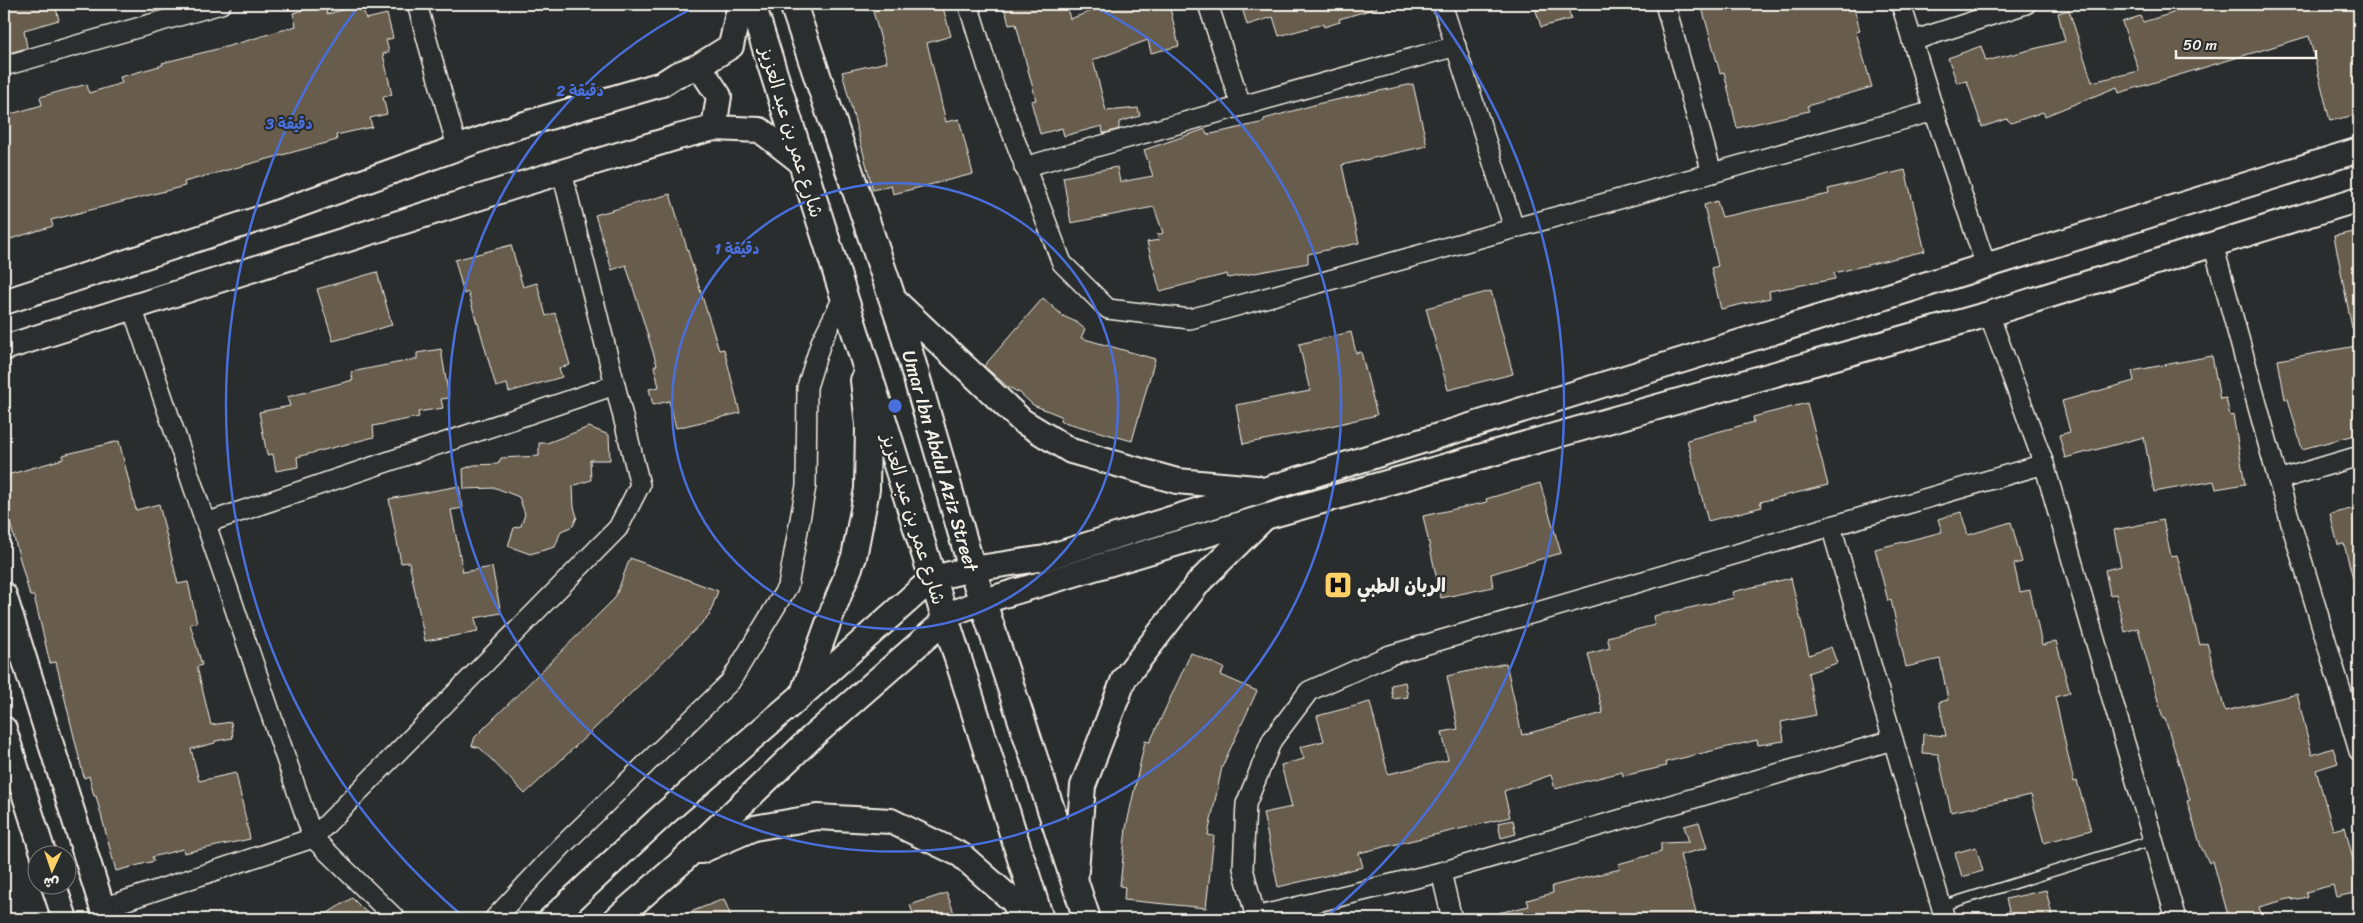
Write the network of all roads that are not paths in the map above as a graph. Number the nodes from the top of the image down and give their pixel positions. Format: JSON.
{"nodes":[{"id":1,"x":221,"y":4,"type":"edge"},
{"id":2,"x":416,"y":4,"type":"edge"},
{"id":3,"x":740,"y":4,"type":"edge"},
{"id":4,"x":752,"y":4,"type":"edge"},
{"id":5,"x":793,"y":4,"type":"edge"},
{"id":6,"x":968,"y":4,"type":"edge"},
{"id":7,"x":1208,"y":4,"type":"edge"},
{"id":8,"x":1442,"y":4,"type":"edge"},
{"id":9,"x":1665,"y":4,"type":"edge"},
{"id":10,"x":1901,"y":4,"type":"edge"},
{"id":11,"x":2026,"y":4,"type":"edge"},
{"id":12,"x":1912,"y":41,"type":"junction"},
{"id":13,"x":1456,"y":46,"type":"junction"},
{"id":14,"x":4,"y":66,"type":"edge"},
{"id":15,"x":699,"y":66,"type":"junction"},
{"id":16,"x":1241,"y":106,"type":"junction"},
{"id":17,"x":1934,"y":111,"type":"junction"},
{"id":18,"x":714,"y":128,"type":"junction"},
{"id":19,"x":457,"y":147,"type":"junction"},
{"id":20,"x":2359,"y":150,"type":"edge"},
{"id":21,"x":801,"y":162,"type":"junction"},
{"id":22,"x":1024,"y":167,"type":"junction"},
{"id":23,"x":562,"y":172,"type":"junction"},
{"id":24,"x":1712,"y":173,"type":"junction"},
{"id":25,"x":2359,"y":199,"type":"edge"},
{"id":26,"x":1514,"y":228,"type":"junction"},
{"id":27,"x":2213,"y":244,"type":"junction"},
{"id":28,"x":1986,"y":266,"type":"junction"},
{"id":29,"x":844,"y":296,"type":"junction"},
{"id":30,"x":892,"y":298,"type":"junction"},
{"id":31,"x":4,"y":302,"type":"edge"},
{"id":32,"x":132,"y":307,"type":"junction"},
{"id":33,"x":1989,"y":314,"type":"junction"},
{"id":34,"x":857,"y":339,"type":"junction"},
{"id":35,"x":4,"y":348,"type":"edge"},
{"id":36,"x":615,"y":384,"type":"junction"},
{"id":37,"x":2359,"y":456,"type":"edge"},
{"id":38,"x":2044,"y":464,"type":"junction"},
{"id":39,"x":2278,"y":480,"type":"junction"},
{"id":40,"x":1267,"y":489,"type":"junction"},
{"id":41,"x":1265,"y":517,"type":"junction"},
{"id":42,"x":206,"y":523,"type":"junction"},
{"id":43,"x":1831,"y":526,"type":"junction"},
{"id":44,"x":972,"y":569,"type":"junction"},
{"id":45,"x":933,"y":578,"type":"junction"},
{"id":46,"x":4,"y":595,"type":"edge"},
{"id":47,"x":984,"y":601,"type":"junction"},
{"id":48,"x":944,"y":616,"type":"junction"},
{"id":49,"x":802,"y":695,"type":"junction"},
{"id":50,"x":2352,"y":703,"type":"edge"},
{"id":51,"x":4,"y":729,"type":"edge"},
{"id":52,"x":1893,"y":740,"type":"junction"},
{"id":53,"x":2359,"y":752,"type":"edge"},
{"id":54,"x":313,"y":838,"type":"junction"},
{"id":55,"x":2153,"y":840,"type":"junction"},
{"id":56,"x":41,"y":846,"type":"edge"},
{"id":57,"x":678,"y":865,"type":"junction"},
{"id":58,"x":1441,"y":872,"type":"junction"},
{"id":59,"x":1075,"y":883,"type":"junction"},
{"id":60,"x":57,"y":896,"type":"edge"},
{"id":61,"x":1944,"y":913,"type":"edge"},
{"id":62,"x":104,"y":914,"type":"edge"},
{"id":63,"x":1255,"y":918,"type":"edge"},
{"id":64,"x":64,"y":919,"type":"edge"},
{"id":65,"x":396,"y":919,"type":"edge"},
{"id":66,"x":494,"y":919,"type":"edge"},
{"id":67,"x":551,"y":919,"type":"edge"},
{"id":68,"x":616,"y":919,"type":"edge"},
{"id":69,"x":1024,"y":919,"type":"edge"},
{"id":70,"x":1040,"y":919,"type":"edge"},
{"id":71,"x":1087,"y":919,"type":"edge"},
{"id":72,"x":1452,"y":919,"type":"edge"},
{"id":73,"x":2176,"y":919,"type":"edge"}],
"edges":[{"from":1,"to":14,"type":"street"},
{"from":2,"to":19,"type":"street"},
{"from":3,"to":15,"type":"street"},
{"from":4,"to":21,"type":"main road","name":"شارع عمر بن عبد العزيز"},
{"from":5,"to":30,"type":"main road","name":"Umar Ibn Abdul Aziz Street"},
{"from":6,"to":22,"type":"street"},
{"from":7,"to":16,"type":"street"},
{"from":8,"to":13,"type":"street"},
{"from":9,"to":24,"type":"street"},
{"from":10,"to":12,"type":"street"},
{"from":11,"to":12,"type":"street"},
{"from":12,"to":17,"type":"street"},
{"from":13,"to":16,"type":"street"},
{"from":13,"to":26,"type":"street"},
{"from":15,"to":18,"type":"street"},
{"from":15,"to":19,"type":"street"},
{"from":16,"to":22,"type":"street"},
{"from":17,"to":24,"type":"street"},
{"from":17,"to":28,"type":"street"},
{"from":18,"to":21,"type":"street"},
{"from":18,"to":23,"type":"street"},
{"from":19,"to":31,"type":"street"},
{"from":20,"to":28,"type":"street"},
{"from":21,"to":29,"type":"main road","name":"شارع عمر بن عبد العزيز"},
{"from":22,"to":26,"type":"street"},
{"from":23,"to":32,"type":"street"},
{"from":23,"to":36,"type":"street"},
{"from":24,"to":26,"type":"street"},
{"from":25,"to":27,"type":"street"},
{"from":27,"to":33,"type":"street"},
{"from":27,"to":39,"type":"street"},
{"from":28,"to":40,"type":"street"},
{"from":29,"to":34,"type":"main road","name":"شارع عمر بن عبد العزيز"},
{"from":29,"to":66,"type":"street"},
{"from":30,"to":40,"type":"street"},
{"from":30,"to":44,"type":"main road","name":"Umar Ibn Abdul Aziz Street"},
{"from":32,"to":35,"type":"street"},
{"from":32,"to":42,"type":"street"},
{"from":33,"to":38,"type":"street"},
{"from":33,"to":41,"type":"street"},
{"from":34,"to":45,"type":"main road","name":"شارع عمر بن عبد العزيز"},
{"from":34,"to":49,"type":"street"},
{"from":36,"to":42,"type":"street"},
{"from":36,"to":54,"type":"street"},
{"from":37,"to":39,"type":"street"},
{"from":38,"to":43,"type":"street"},
{"from":38,"to":55,"type":"street"},
{"from":39,"to":50,"type":"street"},
{"from":40,"to":44,"type":"street"},
{"from":41,"to":47,"type":"street"},
{"from":41,"to":59,"type":"street"},
{"from":42,"to":54,"type":"street"},
{"from":43,"to":52,"type":"street"},
{"from":43,"to":63,"type":"street"},
{"from":44,"to":45,"type":"street"},
{"from":44,"to":47,"type":"main road","name":"Umar Ibn Abdul Aziz Street"},
{"from":45,"to":48,"type":"main road","name":"شارع عمر بن عبد العزيز"},
{"from":45,"to":49,"type":"street"},
{"from":46,"to":62,"type":"street"},
{"from":47,"to":48,"type":"street"},
{"from":47,"to":59,"type":"main road","name":"Umar Ibn Abdul Aziz Street"},
{"from":48,"to":57,"type":"street"},
{"from":48,"to":70,"type":"main road","name":"شارع عمر بن عبد العزيز"},
{"from":49,"to":67,"type":"street"},
{"from":50,"to":53,"type":"street"},
{"from":51,"to":56,"type":"street"},
{"from":52,"to":58,"type":"street"},
{"from":52,"to":61,"type":"street"},
{"from":54,"to":62,"type":"street"},
{"from":54,"to":65,"type":"street"},
{"from":55,"to":61,"type":"lane"},
{"from":55,"to":73,"type":"street"},
{"from":57,"to":68,"type":"street"},
{"from":57,"to":69,"type":"street"},
{"from":58,"to":63,"type":"street"},
{"from":58,"to":72,"type":"street"},
{"from":59,"to":71,"type":"main road","name":"Umar Ibn Abdul Aziz Street"},
{"from":60,"to":64,"type":"street"}]}
